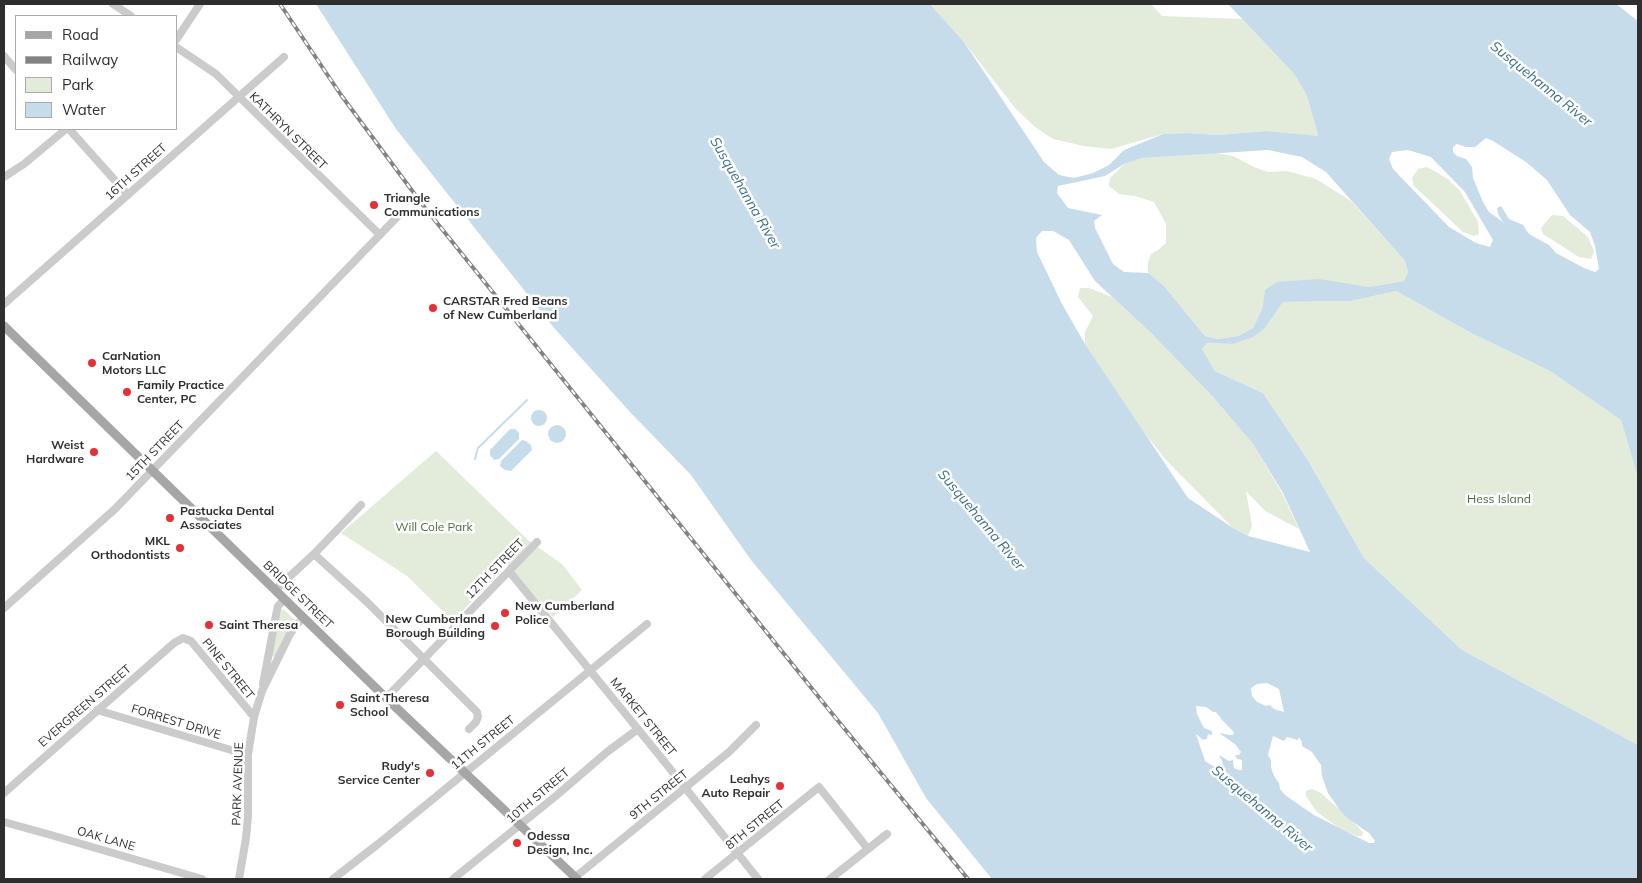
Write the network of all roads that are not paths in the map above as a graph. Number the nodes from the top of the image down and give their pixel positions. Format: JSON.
{"nodes":[{"id":1,"x":113,"y":4,"type":"edge"},
{"id":2,"x":200,"y":4,"type":"edge"},
{"id":3,"x":130,"y":15,"type":"edge"},
{"id":4,"x":178,"y":37,"type":"edge"},
{"id":5,"x":178,"y":48,"type":"edge"},
{"id":6,"x":4,"y":56,"type":"edge"},
{"id":7,"x":284,"y":57,"type":"dead end"},
{"id":8,"x":15,"y":69,"type":"edge"},
{"id":9,"x":238,"y":97,"type":"junction"},
{"id":10,"x":67,"y":130,"type":"edge"},
{"id":11,"x":69,"y":130,"type":"edge"},
{"id":12,"x":4,"y":177,"type":"edge"},
{"id":13,"x":128,"y":195,"type":"junction"},
{"id":14,"x":399,"y":215,"type":"dead end"},
{"id":15,"x":380,"y":235,"type":"junction"},
{"id":16,"x":4,"y":304,"type":"edge"},
{"id":17,"x":4,"y":326,"type":"edge"},
{"id":18,"x":152,"y":469,"type":"junction"},
{"id":19,"x":361,"y":505,"type":"dead end"},
{"id":20,"x":537,"y":542,"type":"dead end"},
{"id":21,"x":314,"y":554,"type":"junction"},
{"id":22,"x":509,"y":571,"type":"junction"},
{"id":23,"x":275,"y":590,"type":"junction"},
{"id":24,"x":285,"y":599,"type":"junction"},
{"id":25,"x":4,"y":608,"type":"edge"},
{"id":26,"x":304,"y":618,"type":"junction"},
{"id":27,"x":647,"y":624,"type":"dead end"},
{"id":28,"x":183,"y":638,"type":"joint"},
{"id":29,"x":424,"y":659,"type":"junction"},
{"id":30,"x":591,"y":671,"type":"junction"},
{"id":31,"x":262,"y":690,"type":"junction"},
{"id":32,"x":386,"y":698,"type":"junction"},
{"id":33,"x":97,"y":710,"type":"junction"},
{"id":34,"x":254,"y":718,"type":"junction"},
{"id":35,"x":756,"y":725,"type":"dead end"},
{"id":36,"x":469,"y":729,"type":"dead end"},
{"id":37,"x":638,"y":729,"type":"junction"},
{"id":38,"x":248,"y":755,"type":"junction"},
{"id":39,"x":464,"y":773,"type":"junction"},
{"id":40,"x":685,"y":788,"type":"junction"},
{"id":41,"x":4,"y":793,"type":"edge"},
{"id":42,"x":4,"y":822,"type":"edge"},
{"id":43,"x":520,"y":825,"type":"junction"},
{"id":44,"x":887,"y":834,"type":"dead end"},
{"id":45,"x":868,"y":849,"type":"junction"},
{"id":46,"x":737,"y":854,"type":"junction"},
{"id":47,"x":202,"y":879,"type":"edge"},
{"id":48,"x":239,"y":879,"type":"edge"},
{"id":49,"x":333,"y":879,"type":"edge"},
{"id":50,"x":453,"y":879,"type":"edge"},
{"id":51,"x":575,"y":879,"type":"edge"},
{"id":52,"x":705,"y":879,"type":"edge"},
{"id":53,"x":758,"y":879,"type":"edge"},
{"id":54,"x":830,"y":879,"type":"edge"}],
"edges":[{"from":1,"to":3,"type":"street"},
{"from":2,"to":4,"type":"street"},
{"from":5,"to":9,"type":"street","name":"KATHRYN STREET"},
{"from":6,"to":8,"type":"street"},
{"from":7,"to":9,"type":"street","name":"16TH STREET"},
{"from":9,"to":13,"type":"street","name":"16TH STREET"},
{"from":9,"to":15,"type":"street","name":"KATHRYN STREET"},
{"from":10,"to":12,"type":"street"},
{"from":11,"to":13,"type":"street"},
{"from":13,"to":16,"type":"street","name":"16TH STREET"},
{"from":14,"to":15,"type":"street","name":"15TH STREET"},
{"from":15,"to":18,"type":"street","name":"15TH STREET"},
{"from":17,"to":18,"type":"main road","name":"BRIDGE STREET"},
{"from":18,"to":23,"type":"main road","name":"BRIDGE STREET"},
{"from":18,"to":25,"type":"street","name":"15TH STREET"},
{"from":19,"to":21,"type":"street"},
{"from":20,"to":22,"type":"street","name":"12TH STREET"},
{"from":21,"to":23,"type":"street"},
{"from":21,"to":29,"type":"street"},
{"from":22,"to":29,"type":"street","name":"12TH STREET"},
{"from":22,"to":30,"type":"street","name":"MARKET STREET"},
{"from":23,"to":24,"type":"main road","name":"BRIDGE STREET"},
{"from":24,"to":26,"type":"main road","name":"BRIDGE STREET"},
{"from":24,"to":31,"type":"street","name":"PARK AVENUE"},
{"from":26,"to":31,"type":"street","name":"PARK AVENUE"},
{"from":26,"to":32,"type":"main road","name":"BRIDGE STREET"},
{"from":27,"to":30,"type":"street","name":"11TH STREET"},
{"from":28,"to":33,"type":"street","name":"EVERGREEN STREET"},
{"from":28,"to":34,"type":"street","name":"PINE STREET"},
{"from":29,"to":32,"type":"street","name":"12TH STREET"},
{"from":29,"to":36,"type":"street"},
{"from":30,"to":37,"type":"street","name":"MARKET STREET"},
{"from":30,"to":39,"type":"street","name":"11TH STREET"},
{"from":31,"to":34,"type":"street","name":"PARK AVENUE"},
{"from":32,"to":39,"type":"main road","name":"BRIDGE STREET"},
{"from":33,"to":38,"type":"street","name":"FORREST DRIVE"},
{"from":33,"to":41,"type":"street","name":"EVERGREEN STREET"},
{"from":34,"to":38,"type":"street","name":"PARK AVENUE"},
{"from":35,"to":40,"type":"street","name":"9TH STREET"},
{"from":37,"to":40,"type":"street","name":"MARKET STREET"},
{"from":37,"to":43,"type":"street","name":"10TH STREET"},
{"from":38,"to":48,"type":"street","name":"PARK AVENUE"},
{"from":39,"to":43,"type":"main road","name":"BRIDGE STREET"},
{"from":39,"to":49,"type":"street","name":"11TH STREET"},
{"from":40,"to":46,"type":"street","name":"MARKET STREET"},
{"from":40,"to":51,"type":"street","name":"9TH STREET"},
{"from":42,"to":47,"type":"street","name":"OAK LANE"},
{"from":43,"to":50,"type":"street","name":"10TH STREET"},
{"from":43,"to":51,"type":"main road","name":"BRIDGE STREET"},
{"from":44,"to":45,"type":"street"},
{"from":45,"to":46,"type":"street","name":"8TH STREET"},
{"from":45,"to":54,"type":"street"},
{"from":46,"to":52,"type":"street","name":"8TH STREET"},
{"from":46,"to":53,"type":"street","name":"MARKET STREET"}]}
